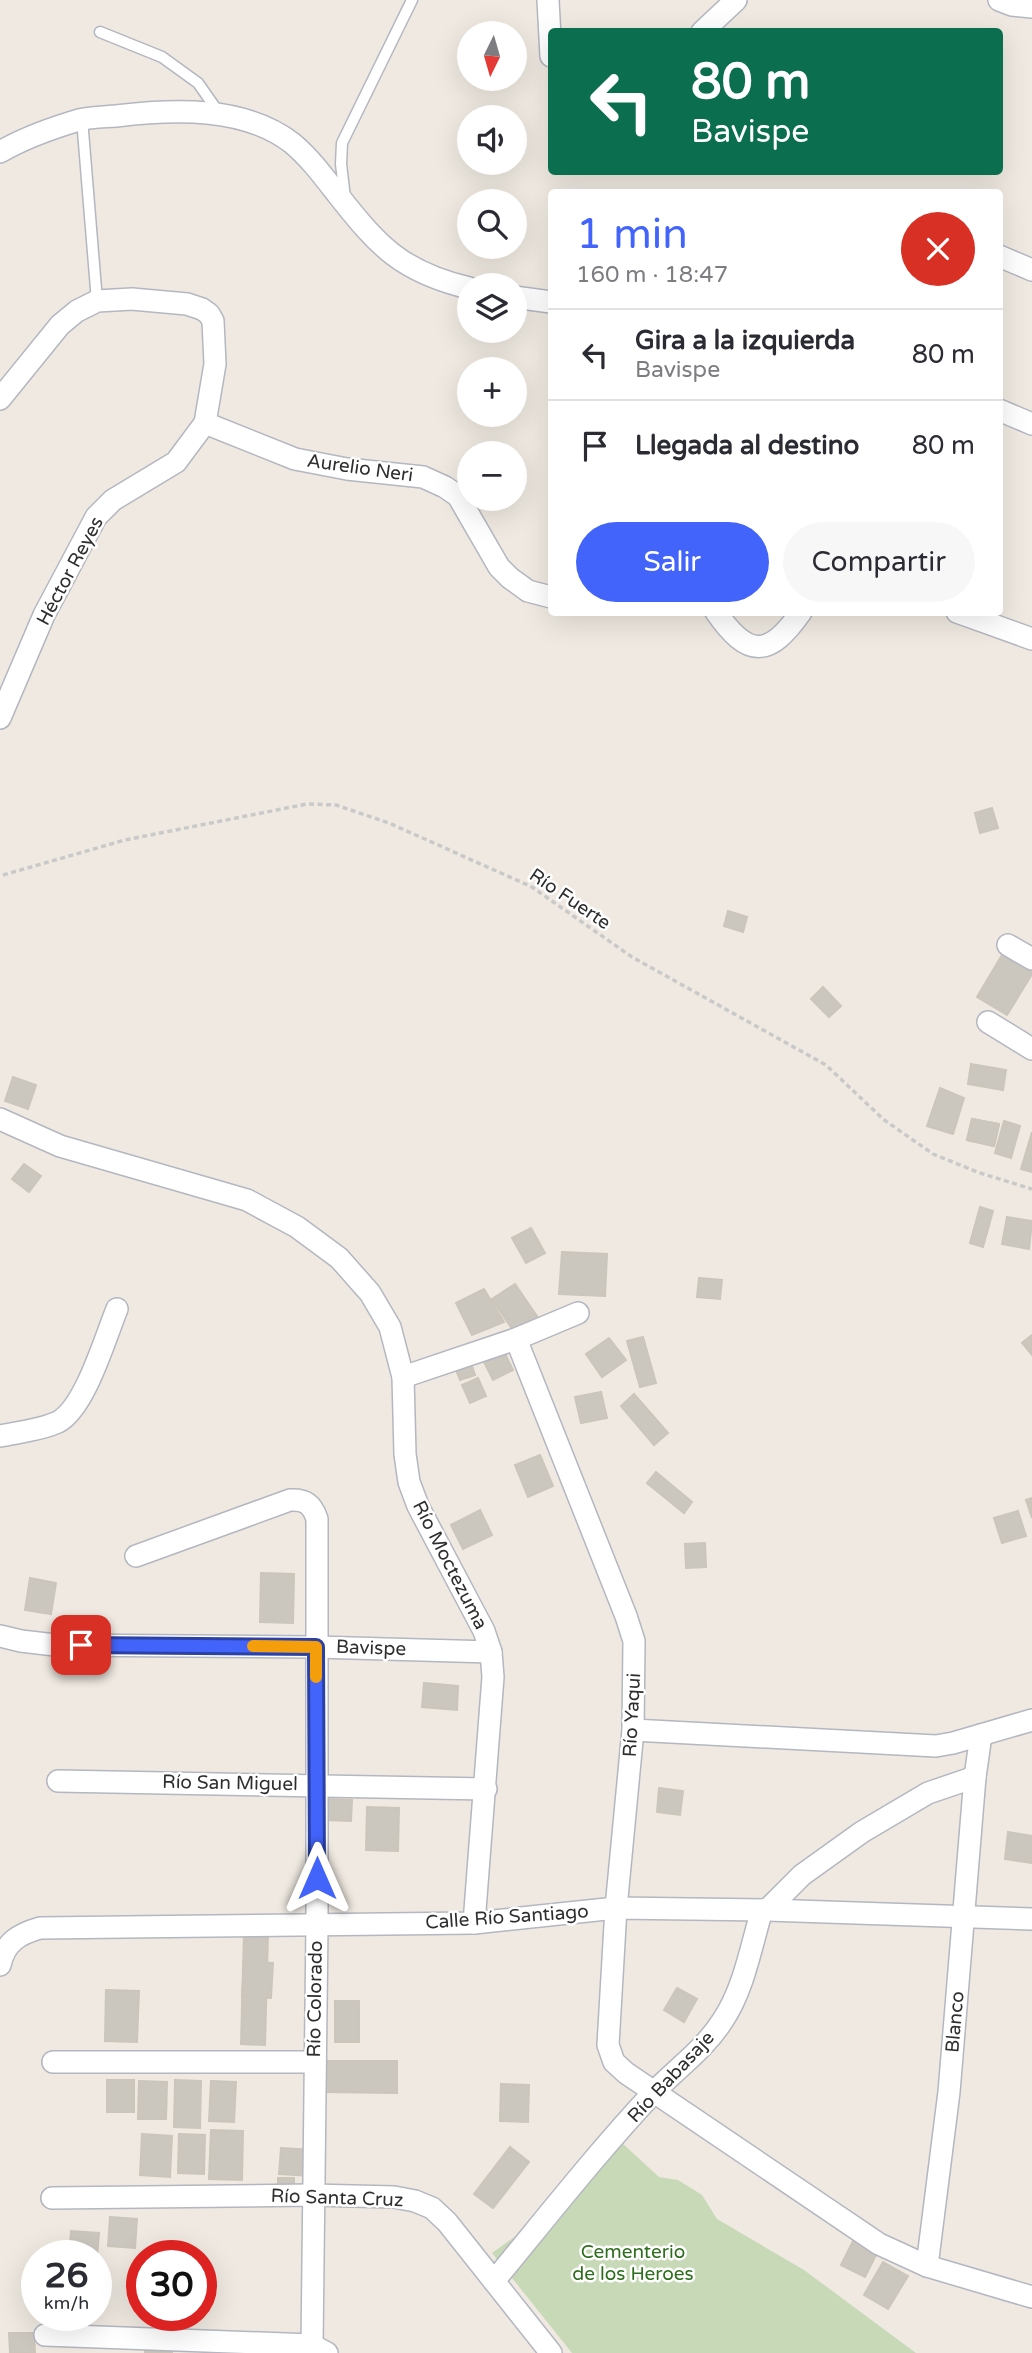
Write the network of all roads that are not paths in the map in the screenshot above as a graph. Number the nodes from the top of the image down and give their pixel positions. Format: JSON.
{"nodes":[{"id":1,"x":412,"y":0,"type":"edge"},
{"id":2,"x":548,"y":0,"type":"edge"},
{"id":3,"x":736,"y":0,"type":"edge"},
{"id":4,"x":999,"y":0,"type":"edge"},
{"id":5,"x":1032,"y":7,"type":"edge"},
{"id":6,"x":549,"y":28,"type":"edge"},
{"id":7,"x":706,"y":28,"type":"edge"},
{"id":8,"x":100,"y":32,"type":"dead end"},
{"id":9,"x":220,"y":115,"type":"junction"},
{"id":10,"x":82,"y":120,"type":"junction"},
{"id":11,"x":0,"y":152,"type":"edge"},
{"id":12,"x":346,"y":205,"type":"junction"},
{"id":13,"x":1003,"y":258,"type":"edge"},
{"id":14,"x":1032,"y":270,"type":"edge"},
{"id":15,"x":457,"y":284,"type":"edge"},
{"id":16,"x":527,"y":299,"type":"edge"},
{"id":17,"x":97,"y":300,"type":"junction"},
{"id":18,"x":548,"y":302,"type":"edge"},
{"id":19,"x":0,"y":399,"type":"edge"},
{"id":20,"x":1003,"y":412,"type":"edge"},
{"id":21,"x":205,"y":423,"type":"junction"},
{"id":22,"x":1032,"y":424,"type":"edge"},
{"id":23,"x":548,"y":596,"type":"edge"},
{"id":24,"x":719,"y":616,"type":"edge"},
{"id":25,"x":798,"y":616,"type":"edge"},
{"id":26,"x":968,"y":616,"type":"edge"},
{"id":27,"x":1028,"y":637,"type":"edge"},
{"id":28,"x":1032,"y":655,"type":"edge"},
{"id":29,"x":0,"y":718,"type":"edge"},
{"id":30,"x":1008,"y":945,"type":"dead end"},
{"id":31,"x":1032,"y":959,"type":"edge"},
{"id":32,"x":988,"y":1022,"type":"dead end"},
{"id":33,"x":1032,"y":1049,"type":"edge"},
{"id":34,"x":0,"y":1119,"type":"edge"},
{"id":35,"x":117,"y":1309,"type":"dead end"},
{"id":36,"x":578,"y":1313,"type":"dead end"},
{"id":37,"x":516,"y":1339,"type":"junction"},
{"id":38,"x":403,"y":1377,"type":"junction"},
{"id":39,"x":0,"y":1436,"type":"edge"},
{"id":40,"x":136,"y":1556,"type":"dead end"},
{"id":41,"x":0,"y":1636,"type":"edge"},
{"id":42,"x":316,"y":1647,"type":"junction"},
{"id":43,"x":491,"y":1652,"type":"junction"},
{"id":44,"x":1032,"y":1720,"type":"edge"},
{"id":45,"x":633,"y":1730,"type":"junction"},
{"id":46,"x":981,"y":1735,"type":"junction"},
{"id":47,"x":975,"y":1777,"type":"junction"},
{"id":48,"x":58,"y":1780,"type":"dead end"},
{"id":49,"x":316,"y":1784,"type":"junction"},
{"id":50,"x":486,"y":1789,"type":"junction"},
{"id":51,"x":616,"y":1908,"type":"junction"},
{"id":52,"x":765,"y":1910,"type":"junction"},
{"id":53,"x":964,"y":1916,"type":"junction"},
{"id":54,"x":1032,"y":1919,"type":"edge"},
{"id":55,"x":474,"y":1923,"type":"junction"},
{"id":56,"x":317,"y":1925,"type":"junction"},
{"id":57,"x":0,"y":1965,"type":"edge"},
{"id":58,"x":53,"y":2062,"type":"dead end"},
{"id":59,"x":314,"y":2062,"type":"junction"},
{"id":60,"x":653,"y":2093,"type":"junction"},
{"id":61,"x":313,"y":2195,"type":"junction"},
{"id":62,"x":52,"y":2198,"type":"dead end"},
{"id":63,"x":927,"y":2266,"type":"junction"},
{"id":64,"x":494,"y":2281,"type":"junction"},
{"id":65,"x":1032,"y":2297,"type":"edge"},
{"id":66,"x":45,"y":2335,"type":"dead end"},
{"id":67,"x":316,"y":2350,"type":"edge"},
{"id":68,"x":551,"y":2353,"type":"edge"}],
"edges":[{"from":1,"to":12,"type":"lane"},
{"from":2,"to":6,"type":"street"},
{"from":3,"to":7,"type":"street"},
{"from":4,"to":5,"type":"street"},
{"from":8,"to":9,"type":"lane"},
{"from":9,"to":10,"type":"street"},
{"from":9,"to":12,"type":"street"},
{"from":10,"to":11,"type":"street"},
{"from":10,"to":17,"type":"lane"},
{"from":12,"to":15,"type":"street"},
{"from":13,"to":14,"type":"street"},
{"from":16,"to":18,"type":"street"},
{"from":17,"to":19,"type":"street"},
{"from":17,"to":21,"type":"street"},
{"from":20,"to":22,"type":"street"},
{"from":21,"to":23,"type":"street","name":"Aurelio Neri"},
{"from":21,"to":29,"type":"street","name":"Héctor Reyes"},
{"from":24,"to":25,"type":"street"},
{"from":26,"to":27,"type":"street"},
{"from":27,"to":28,"type":"street"},
{"from":30,"to":31,"type":"street"},
{"from":32,"to":33,"type":"street"},
{"from":34,"to":38,"type":"street","name":"Río Moctezuma"},
{"from":35,"to":39,"type":"street"},
{"from":36,"to":37,"type":"street"},
{"from":37,"to":38,"type":"street"},
{"from":37,"to":45,"type":"street","name":"Río Yaqui"},
{"from":38,"to":43,"type":"street","name":"Río Moctezuma"},
{"from":40,"to":42,"type":"street","name":"Río Colorado"},
{"from":41,"to":42,"type":"street","name":"Bavispe"},
{"from":42,"to":43,"type":"street","name":"Bavispe"},
{"from":42,"to":49,"type":"street","name":"Río Colorado"},
{"from":43,"to":50,"type":"street","name":"Río Moctezuma"},
{"from":44,"to":46,"type":"street"},
{"from":45,"to":46,"type":"street"},
{"from":45,"to":51,"type":"street","name":"Río Yaqui"},
{"from":46,"to":47,"type":"street","name":"Blanco"},
{"from":47,"to":52,"type":"street","name":"Río Babasaje"},
{"from":47,"to":53,"type":"street","name":"Blanco"},
{"from":48,"to":49,"type":"street","name":"Río San Miguel"},
{"from":49,"to":50,"type":"street","name":"Río San Miguel"},
{"from":49,"to":56,"type":"street","name":"Río Colorado"},
{"from":50,"to":55,"type":"street","name":"Río Moctezuma"},
{"from":51,"to":52,"type":"street","name":"Calle Río Santiago"},
{"from":51,"to":55,"type":"street","name":"Calle Río Santiago"},
{"from":51,"to":60,"type":"street","name":"Río Yaqui"},
{"from":52,"to":53,"type":"street","name":"Calle Río Santiago"},
{"from":52,"to":60,"type":"street","name":"Río Babasaje"},
{"from":53,"to":54,"type":"street","name":"Calle Río Santiago"},
{"from":53,"to":63,"type":"street","name":"Blanco"},
{"from":55,"to":56,"type":"street","name":"Calle Río Santiago"},
{"from":56,"to":57,"type":"street","name":"Calle Río Santiago"},
{"from":56,"to":59,"type":"street","name":"Río Colorado"},
{"from":58,"to":59,"type":"street"},
{"from":59,"to":61,"type":"street","name":"Río Colorado"},
{"from":60,"to":63,"type":"street","name":"Río Yaqui"},
{"from":60,"to":64,"type":"street","name":"Río Babasaje"},
{"from":61,"to":62,"type":"street","name":"Río Santa Cruz"},
{"from":61,"to":64,"type":"street","name":"Río Santa Cruz"},
{"from":61,"to":67,"type":"street","name":"Río Colorado"},
{"from":63,"to":65,"type":"street"},
{"from":64,"to":68,"type":"street","name":"Río Santa Cruz"},
{"from":66,"to":67,"type":"street"}]}
